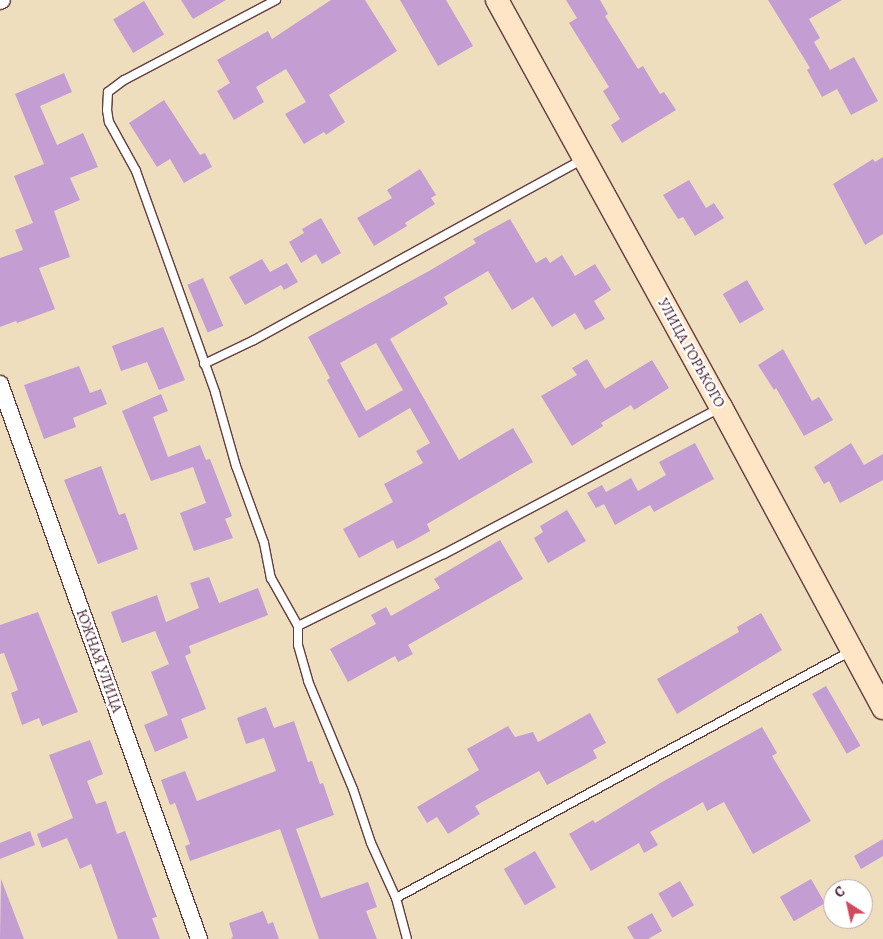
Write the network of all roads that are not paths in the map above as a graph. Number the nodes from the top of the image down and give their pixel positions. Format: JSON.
{"nodes":[{"id":1,"x":276,"y":0,"type":"edge"},
{"id":2,"x":497,"y":0,"type":"edge"},
{"id":3,"x":584,"y":158,"type":"junction"},
{"id":4,"x":204,"y":364,"type":"junction"},
{"id":5,"x":0,"y":384,"type":"edge"},
{"id":6,"x":721,"y":407,"type":"junction"},
{"id":7,"x":298,"y":626,"type":"junction"},
{"id":8,"x":851,"y":652,"type":"junction"},
{"id":9,"x":883,"y":708,"type":"edge"},
{"id":10,"x":396,"y":898,"type":"junction"},
{"id":11,"x":199,"y":939,"type":"edge"},
{"id":12,"x":407,"y":939,"type":"edge"}],
"edges":[{"from":1,"to":4,"type":"lane"},
{"from":2,"to":3,"type":"street","name":"УЛИЦА ГОРЬКОГО"},
{"from":3,"to":4,"type":"lane"},
{"from":3,"to":6,"type":"street","name":"УЛИЦА ГОРЬКОГО"},
{"from":4,"to":7,"type":"lane"},
{"from":5,"to":11,"type":"street","name":"ЮЖНАЯ УЛИЦА"},
{"from":6,"to":7,"type":"lane"},
{"from":6,"to":8,"type":"street","name":"УЛИЦА ГОРЬКОГО"},
{"from":7,"to":10,"type":"lane"},
{"from":8,"to":9,"type":"street","name":"УЛИЦА ГОРЬКОГО"},
{"from":8,"to":10,"type":"lane"},
{"from":10,"to":12,"type":"lane"}]}
